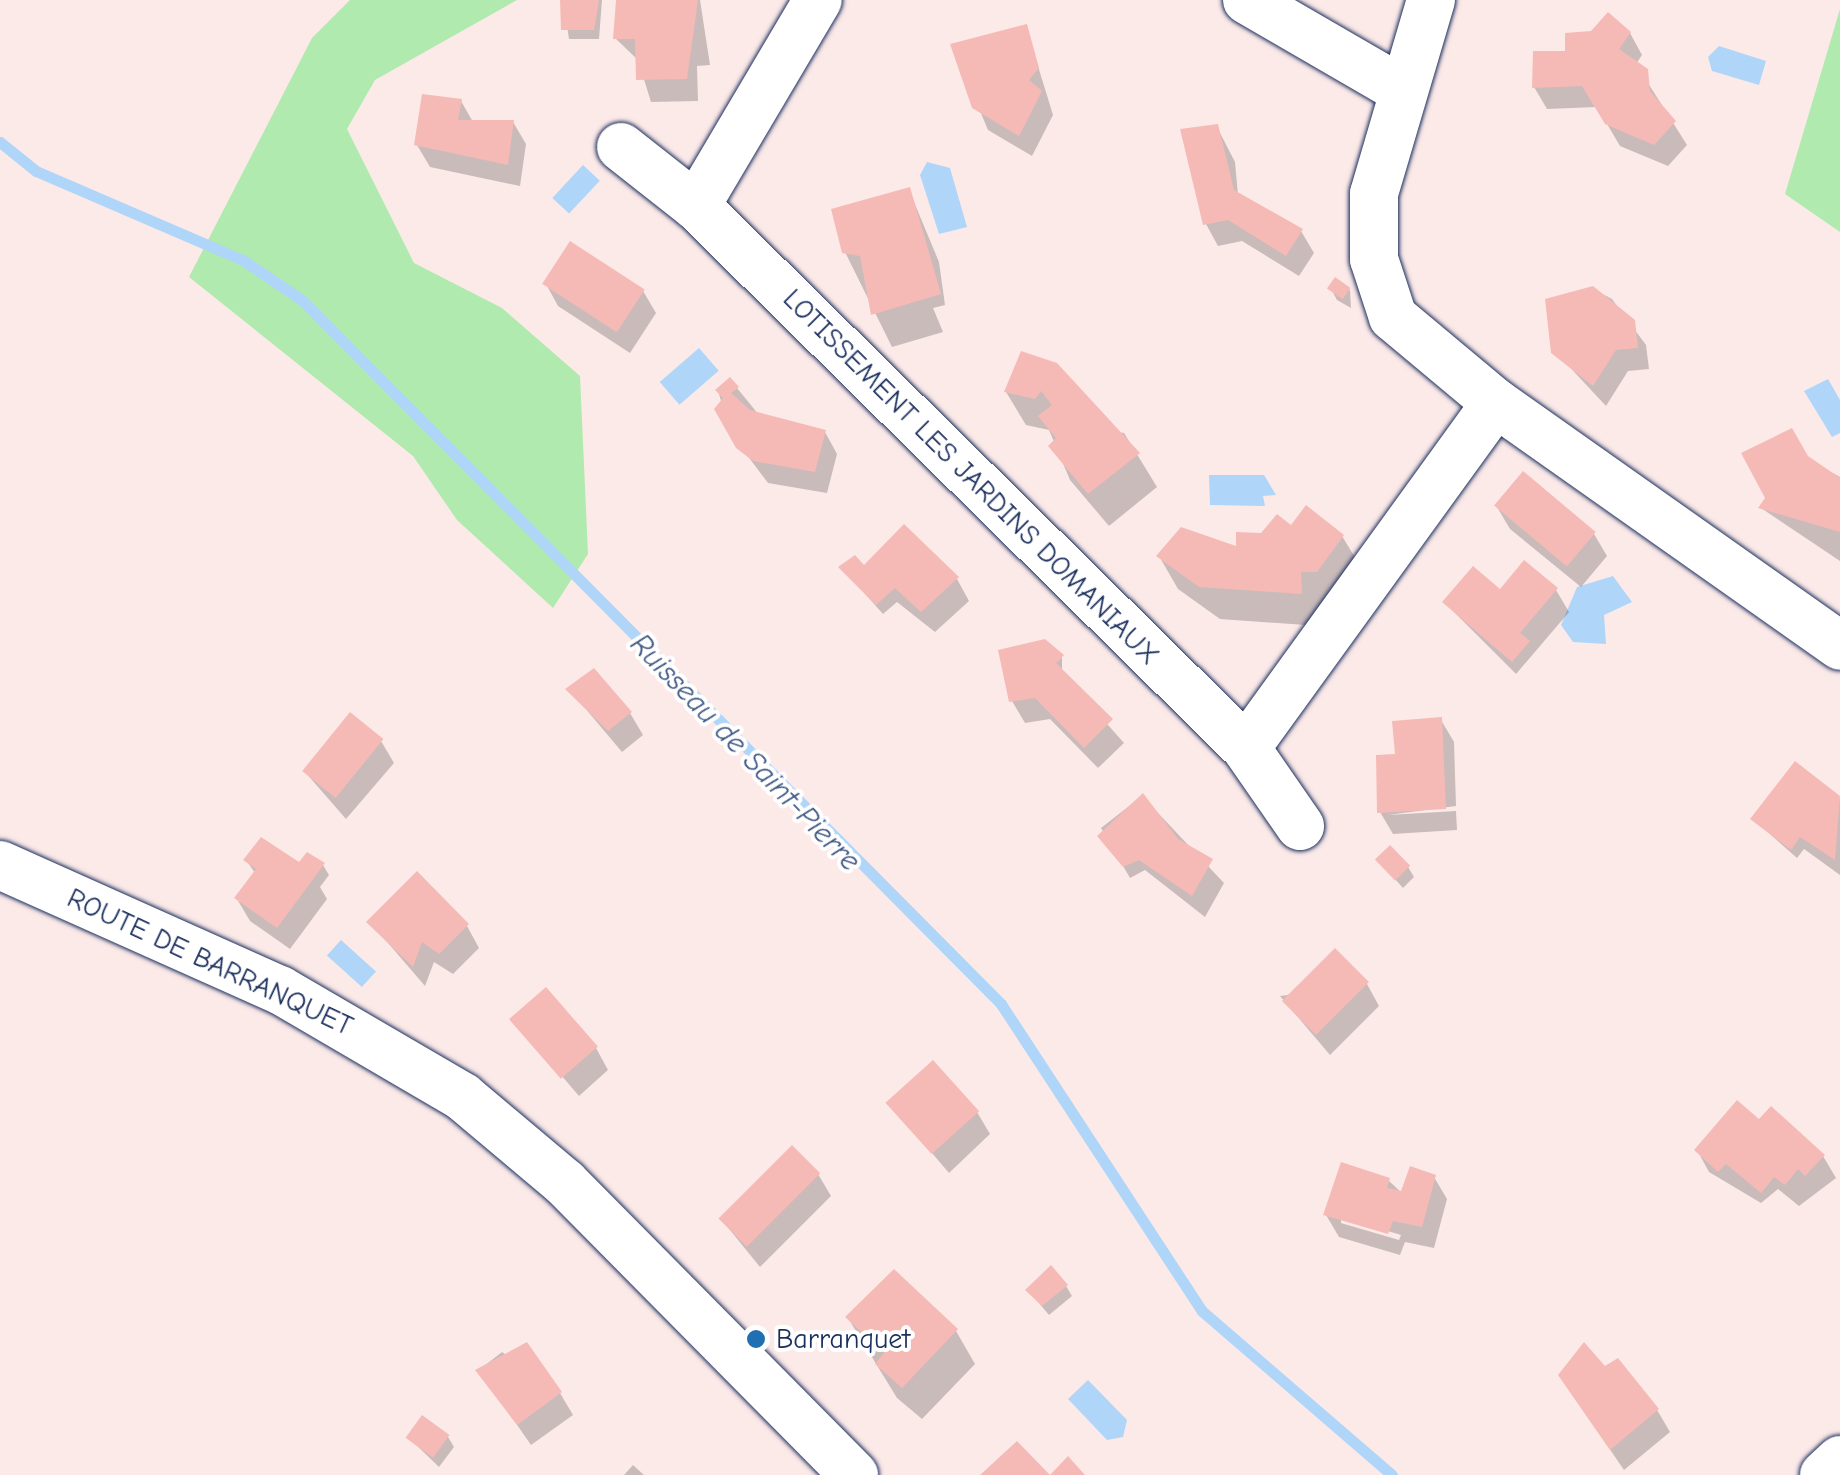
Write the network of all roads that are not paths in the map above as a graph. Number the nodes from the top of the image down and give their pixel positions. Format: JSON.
{"nodes":[{"id":1,"x":818,"y":0,"type":"edge"},
{"id":2,"x":1247,"y":0,"type":"edge"},
{"id":3,"x":1432,"y":0,"type":"edge"},
{"id":4,"x":1402,"y":90,"type":"junction"},
{"id":5,"x":620,"y":147,"type":"dead end"},
{"id":6,"x":696,"y":206,"type":"junction"},
{"id":7,"x":1496,"y":403,"type":"junction"},
{"id":8,"x":1840,"y":646,"type":"edge"},
{"id":9,"x":1246,"y":748,"type":"junction"},
{"id":10,"x":1300,"y":826,"type":"dead end"},
{"id":11,"x":0,"y":865,"type":"edge"},
{"id":12,"x":1840,"y":1460,"type":"edge"},
{"id":13,"x":854,"y":1475,"type":"edge"},
{"id":14,"x":1824,"y":1475,"type":"edge"}],
"edges":[{"from":1,"to":6,"type":"street"},
{"from":2,"to":4,"type":"street"},
{"from":3,"to":4,"type":"street"},
{"from":4,"to":7,"type":"street"},
{"from":5,"to":6,"type":"street","name":"LOTISSEMENT LES JARDINS DOMANIAUX"},
{"from":6,"to":9,"type":"street","name":"LOTISSEMENT LES JARDINS DOMANIAUX"},
{"from":7,"to":8,"type":"street"},
{"from":7,"to":9,"type":"street"},
{"from":9,"to":10,"type":"street","name":"LOTISSEMENT LES JARDINS DOMANIAUX"},
{"from":11,"to":13,"type":"street","name":"ROUTE DE BARRANQUET"},
{"from":12,"to":14,"type":"street"}]}
